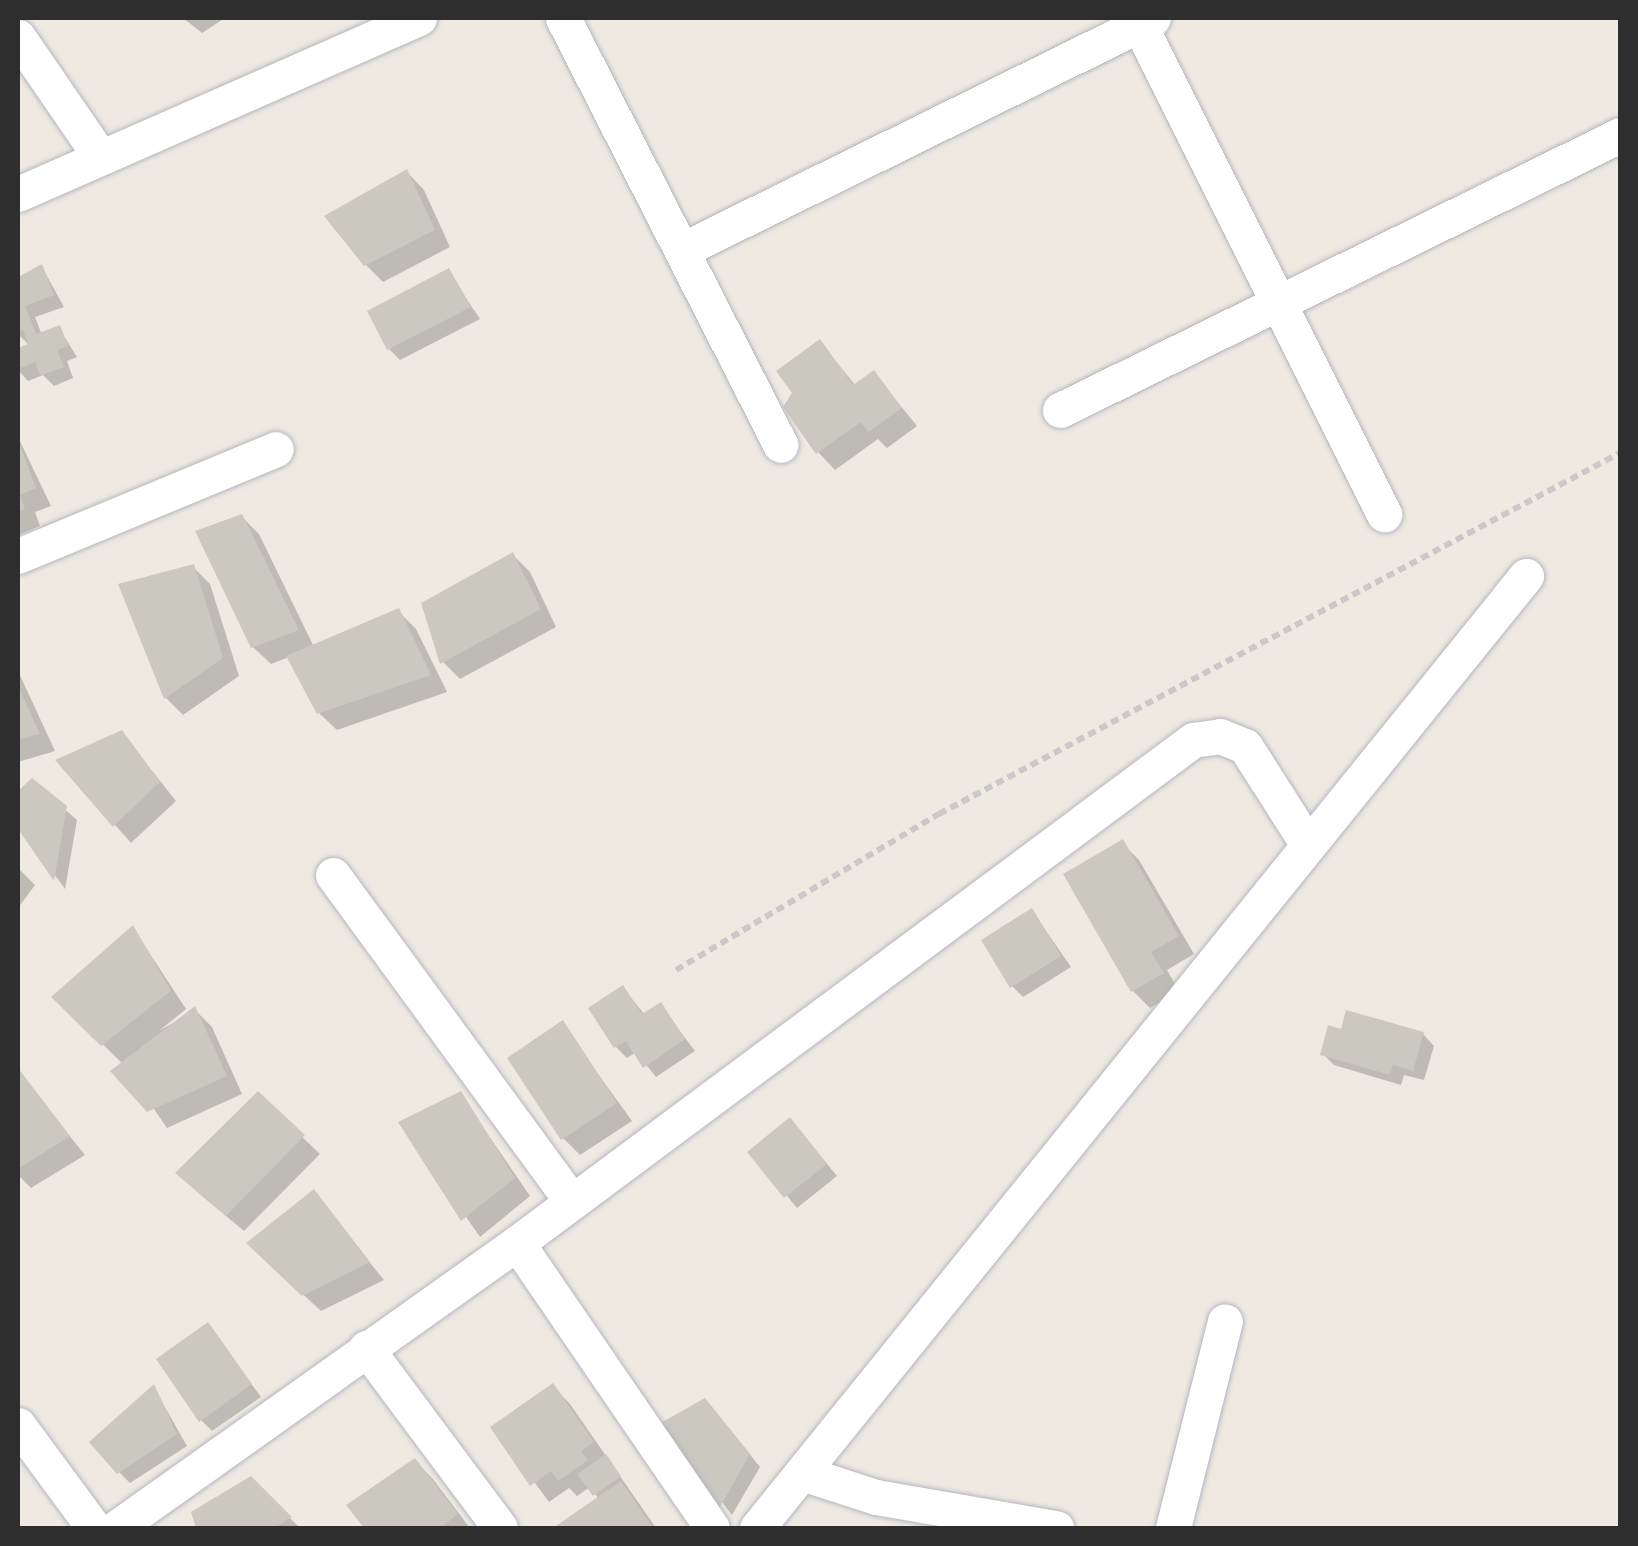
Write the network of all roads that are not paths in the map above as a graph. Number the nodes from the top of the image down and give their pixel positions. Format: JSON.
{"nodes":[{"id":1,"x":418,"y":18,"type":"edge"},
{"id":2,"x":564,"y":18,"type":"edge"},
{"id":3,"x":1142,"y":20,"type":"edge"},
{"id":4,"x":362,"y":28,"type":"edge"},
{"id":5,"x":18,"y":37,"type":"edge"},
{"id":6,"x":1620,"y":135,"type":"edge"},
{"id":7,"x":98,"y":155,"type":"junction"},
{"id":8,"x":18,"y":194,"type":"edge"},
{"id":9,"x":682,"y":250,"type":"junction"},
{"id":10,"x":1283,"y":305,"type":"junction"},
{"id":11,"x":1060,"y":410,"type":"dead end"},
{"id":12,"x":782,"y":445,"type":"dead end"},
{"id":13,"x":276,"y":449,"type":"dead end"},
{"id":14,"x":1384,"y":514,"type":"dead end"},
{"id":15,"x":18,"y":556,"type":"edge"},
{"id":16,"x":1526,"y":576,"type":"dead end"},
{"id":17,"x":1308,"y":845,"type":"junction"},
{"id":18,"x":333,"y":875,"type":"dead end"},
{"id":19,"x":572,"y":1202,"type":"junction"},
{"id":20,"x":516,"y":1243,"type":"junction"},
{"id":21,"x":1225,"y":1320,"type":"dead end"},
{"id":22,"x":366,"y":1348,"type":"junction"},
{"id":23,"x":18,"y":1425,"type":"edge"},
{"id":24,"x":802,"y":1472,"type":"junction"},
{"id":25,"x":94,"y":1528,"type":"edge"},
{"id":26,"x":116,"y":1528,"type":"edge"},
{"id":27,"x":500,"y":1528,"type":"edge"},
{"id":28,"x":712,"y":1528,"type":"edge"},
{"id":29,"x":756,"y":1528,"type":"edge"},
{"id":30,"x":1056,"y":1528,"type":"edge"},
{"id":31,"x":1172,"y":1528,"type":"edge"}],
"edges":[{"from":1,"to":4,"type":"street"},
{"from":2,"to":9,"type":"street"},
{"from":3,"to":9,"type":"street"},
{"from":3,"to":10,"type":"street"},
{"from":4,"to":7,"type":"street"},
{"from":5,"to":7,"type":"street"},
{"from":6,"to":10,"type":"street"},
{"from":7,"to":8,"type":"street"},
{"from":9,"to":12,"type":"street"},
{"from":10,"to":11,"type":"street"},
{"from":10,"to":14,"type":"street"},
{"from":13,"to":15,"type":"street"},
{"from":16,"to":17,"type":"street"},
{"from":17,"to":19,"type":"street"},
{"from":17,"to":24,"type":"street"},
{"from":18,"to":19,"type":"street"},
{"from":19,"to":20,"type":"street"},
{"from":20,"to":22,"type":"street"},
{"from":20,"to":28,"type":"street"},
{"from":21,"to":31,"type":"street"},
{"from":22,"to":26,"type":"street"},
{"from":22,"to":27,"type":"street"},
{"from":23,"to":25,"type":"street"},
{"from":24,"to":29,"type":"street"},
{"from":24,"to":30,"type":"street"}]}
